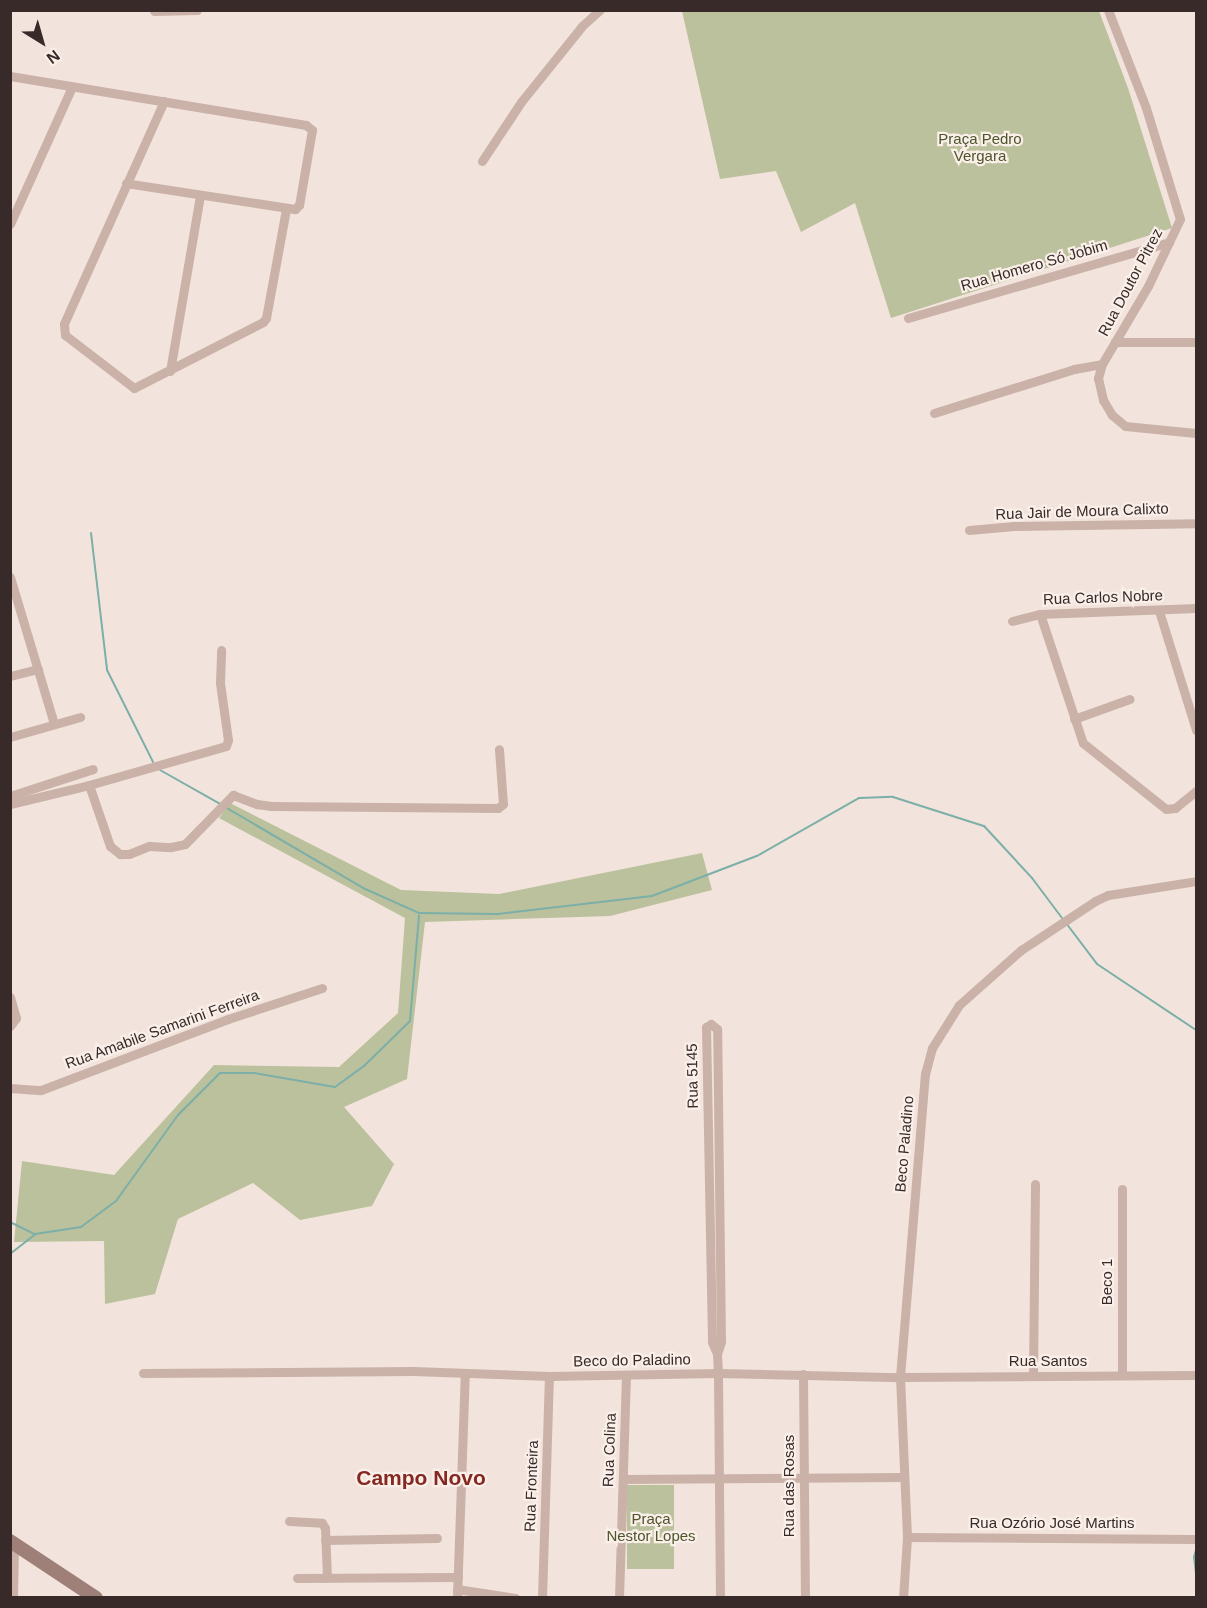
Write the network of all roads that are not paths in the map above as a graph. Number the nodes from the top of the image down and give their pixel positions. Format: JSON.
{"nodes":[{"id":1,"x":197,"y":10,"type":"edge"},
{"id":2,"x":600,"y":10,"type":"edge"},
{"id":3,"x":1108,"y":10,"type":"edge"},
{"id":4,"x":154,"y":11,"type":"edge"},
{"id":5,"x":10,"y":76,"type":"edge"},
{"id":6,"x":72,"y":87,"type":"junction"},
{"id":7,"x":164,"y":101,"type":"junction"},
{"id":8,"x":482,"y":160,"type":"dead end"},
{"id":9,"x":126,"y":183,"type":"junction"},
{"id":10,"x":200,"y":196,"type":"junction"},
{"id":11,"x":286,"y":209,"type":"junction"},
{"id":12,"x":10,"y":224,"type":"edge"},
{"id":13,"x":1169,"y":242,"type":"junction"},
{"id":14,"x":908,"y":318,"type":"dead end"},
{"id":15,"x":1115,"y":342,"type":"junction"},
{"id":16,"x":1197,"y":342,"type":"edge"},
{"id":17,"x":1102,"y":364,"type":"junction"},
{"id":18,"x":170,"y":371,"type":"junction"},
{"id":19,"x":934,"y":413,"type":"dead end"},
{"id":20,"x":1197,"y":433,"type":"edge"},
{"id":21,"x":1197,"y":523,"type":"edge"},
{"id":22,"x":969,"y":530,"type":"dead end"},
{"id":23,"x":10,"y":578,"type":"edge"},
{"id":24,"x":1197,"y":608,"type":"edge"},
{"id":25,"x":1159,"y":611,"type":"junction"},
{"id":26,"x":21,"y":612,"type":"junction"},
{"id":27,"x":1041,"y":614,"type":"junction"},
{"id":28,"x":10,"y":615,"type":"edge"},
{"id":29,"x":1012,"y":621,"type":"dead end"},
{"id":30,"x":221,"y":650,"type":"dead end"},
{"id":31,"x":38,"y":669,"type":"junction"},
{"id":32,"x":10,"y":676,"type":"edge"},
{"id":33,"x":1131,"y":699,"type":"dead end"},
{"id":34,"x":80,"y":717,"type":"dead end"},
{"id":35,"x":1074,"y":718,"type":"junction"},
{"id":36,"x":54,"y":724,"type":"junction"},
{"id":37,"x":1197,"y":730,"type":"edge"},
{"id":38,"x":10,"y":737,"type":"edge"},
{"id":39,"x":499,"y":749,"type":"dead end"},
{"id":40,"x":93,"y":769,"type":"dead end"},
{"id":41,"x":89,"y":785,"type":"junction"},
{"id":42,"x":1197,"y":791,"type":"edge"},
{"id":43,"x":10,"y":796,"type":"edge"},
{"id":44,"x":10,"y":804,"type":"edge"},
{"id":45,"x":1197,"y":881,"type":"edge"},
{"id":46,"x":322,"y":988,"type":"dead end"},
{"id":47,"x":10,"y":997,"type":"edge"},
{"id":48,"x":10,"y":1026,"type":"edge"},
{"id":49,"x":10,"y":1088,"type":"edge"},
{"id":50,"x":713,"y":1160,"type":"junction"},
{"id":51,"x":1035,"y":1184,"type":"dead end"},
{"id":52,"x":1122,"y":1189,"type":"dead end"},
{"id":53,"x":143,"y":1373,"type":"dead end"},
{"id":54,"x":718,"y":1373,"type":"junction"},
{"id":55,"x":465,"y":1374,"type":"junction"},
{"id":56,"x":803,"y":1374,"type":"junction"},
{"id":57,"x":626,"y":1375,"type":"junction"},
{"id":58,"x":1197,"y":1375,"type":"edge"},
{"id":59,"x":549,"y":1376,"type":"junction"},
{"id":60,"x":1034,"y":1376,"type":"junction"},
{"id":61,"x":1122,"y":1376,"type":"junction"},
{"id":62,"x":900,"y":1377,"type":"junction"},
{"id":63,"x":904,"y":1477,"type":"junction"},
{"id":64,"x":804,"y":1478,"type":"junction"},
{"id":65,"x":623,"y":1479,"type":"junction"},
{"id":66,"x":720,"y":1479,"type":"junction"},
{"id":67,"x":290,"y":1521,"type":"dead end"},
{"id":68,"x":907,"y":1537,"type":"junction"},
{"id":69,"x":437,"y":1538,"type":"dead end"},
{"id":70,"x":1197,"y":1539,"type":"edge"},
{"id":71,"x":325,"y":1540,"type":"junction"},
{"id":72,"x":12,"y":1542,"type":"edge"},
{"id":73,"x":458,"y":1577,"type":"junction"},
{"id":74,"x":297,"y":1578,"type":"dead end"},
{"id":75,"x":327,"y":1578,"type":"junction"},
{"id":76,"x":457,"y":1593,"type":"edge"},
{"id":77,"x":13,"y":1598,"type":"edge"},
{"id":78,"x":96,"y":1598,"type":"edge"},
{"id":79,"x":515,"y":1598,"type":"edge"},
{"id":80,"x":542,"y":1598,"type":"edge"},
{"id":81,"x":619,"y":1598,"type":"edge"},
{"id":82,"x":720,"y":1598,"type":"edge"},
{"id":83,"x":805,"y":1598,"type":"edge"},
{"id":84,"x":903,"y":1598,"type":"edge"}],
"edges":[{"from":1,"to":4,"type":"street"},
{"from":2,"to":8,"type":"street"},
{"from":3,"to":13,"type":"street","name":"Rua Doutor Pitrez"},
{"from":5,"to":6,"type":"street"},
{"from":6,"to":7,"type":"street"},
{"from":6,"to":12,"type":"street"},
{"from":7,"to":9,"type":"street"},
{"from":7,"to":11,"type":"street"},
{"from":9,"to":10,"type":"street"},
{"from":9,"to":18,"type":"street"},
{"from":10,"to":11,"type":"street"},
{"from":10,"to":18,"type":"street"},
{"from":11,"to":18,"type":"street"},
{"from":13,"to":14,"type":"street","name":"Rua Homero Só Jobim"},
{"from":13,"to":15,"type":"street","name":"Rua Doutor Pitrez"},
{"from":15,"to":16,"type":"street"},
{"from":15,"to":17,"type":"street","name":"Rua Doutor Pitrez"},
{"from":17,"to":19,"type":"street"},
{"from":17,"to":20,"type":"street","name":"Rua Doutor Pitrez"},
{"from":21,"to":22,"type":"street","name":"Rua Jair de Moura Calixto"},
{"from":23,"to":26,"type":"street"},
{"from":24,"to":25,"type":"street","name":"Rua Carlos Nobre"},
{"from":25,"to":27,"type":"street","name":"Rua Carlos Nobre"},
{"from":25,"to":37,"type":"street"},
{"from":26,"to":28,"type":"street"},
{"from":26,"to":31,"type":"street"},
{"from":27,"to":29,"type":"street","name":"Rua Carlos Nobre"},
{"from":27,"to":35,"type":"street"},
{"from":30,"to":41,"type":"street"},
{"from":31,"to":32,"type":"street"},
{"from":31,"to":36,"type":"street"},
{"from":33,"to":35,"type":"street"},
{"from":34,"to":36,"type":"street"},
{"from":35,"to":42,"type":"street"},
{"from":36,"to":38,"type":"street"},
{"from":39,"to":41,"type":"street"},
{"from":40,"to":43,"type":"street"},
{"from":41,"to":44,"type":"street"},
{"from":45,"to":62,"type":"street","name":"Beco Paladino"},
{"from":46,"to":49,"type":"street","name":"Rua Amabile Samarini Ferreira"},
{"from":47,"to":48,"type":"street"},
{"from":50,"to":50,"type":"street","name":"Rua 5145"},
{"from":50,"to":54,"type":"street","name":"Rua 5145"},
{"from":51,"to":60,"type":"street"},
{"from":52,"to":61,"type":"street","name":"Beco 1"},
{"from":53,"to":55,"type":"street","name":"Beco do Paladino"},
{"from":54,"to":56,"type":"street","name":"Beco do Paladino"},
{"from":54,"to":57,"type":"street","name":"Beco do Paladino"},
{"from":54,"to":66,"type":"street","name":"Rua 5145"},
{"from":55,"to":59,"type":"street","name":"Beco do Paladino"},
{"from":55,"to":73,"type":"street"},
{"from":56,"to":62,"type":"street","name":"Beco do Paladino"},
{"from":56,"to":64,"type":"street","name":"Rua das Rosas"},
{"from":57,"to":59,"type":"street","name":"Beco do Paladino"},
{"from":57,"to":65,"type":"street","name":"Rua Colina"},
{"from":58,"to":61,"type":"street","name":"Rua Santos"},
{"from":59,"to":80,"type":"street","name":"Rua Fronteira"},
{"from":60,"to":61,"type":"street","name":"Rua Santos"},
{"from":60,"to":62,"type":"street","name":"Rua Santos"},
{"from":62,"to":63,"type":"street"},
{"from":63,"to":64,"type":"street"},
{"from":63,"to":68,"type":"street"},
{"from":64,"to":66,"type":"street"},
{"from":64,"to":83,"type":"street","name":"Rua das Rosas"},
{"from":65,"to":66,"type":"street"},
{"from":65,"to":81,"type":"street","name":"Rua Colina"},
{"from":66,"to":82,"type":"street","name":"Rua 5145"},
{"from":67,"to":71,"type":"street"},
{"from":68,"to":70,"type":"street","name":"Rua Ozório José Martins"},
{"from":68,"to":84,"type":"street"},
{"from":69,"to":71,"type":"street"},
{"from":71,"to":75,"type":"street"},
{"from":72,"to":77,"type":"street"},
{"from":72,"to":78,"type":"main road"},
{"from":73,"to":75,"type":"street"},
{"from":73,"to":76,"type":"street"},
{"from":74,"to":75,"type":"street"},
{"from":76,"to":79,"type":"street"}]}
